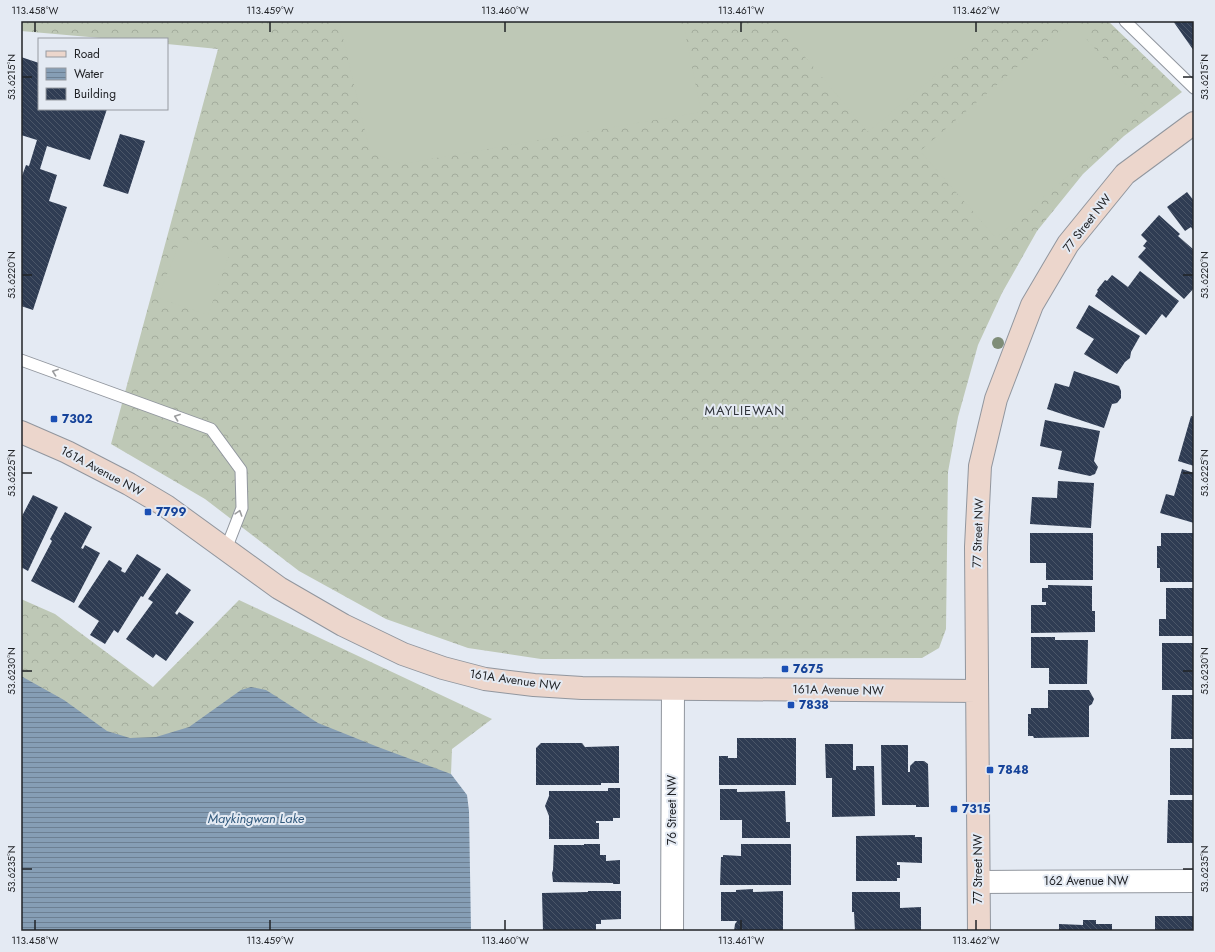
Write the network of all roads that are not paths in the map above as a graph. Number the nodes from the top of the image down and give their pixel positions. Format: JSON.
{"nodes":[{"id":1,"x":1125,"y":21,"type":"edge"},
{"id":2,"x":1194,"y":88,"type":"edge"},
{"id":3,"x":1194,"y":123,"type":"edge"},
{"id":4,"x":21,"y":360,"type":"edge"},
{"id":5,"x":21,"y":432,"type":"edge"},
{"id":6,"x":226,"y":549,"type":"junction"},
{"id":7,"x":673,"y":688,"type":"junction"},
{"id":8,"x":977,"y":691,"type":"junction"},
{"id":9,"x":1194,"y":881,"type":"edge"},
{"id":10,"x":979,"y":882,"type":"junction"},
{"id":11,"x":672,"y":931,"type":"edge"},
{"id":12,"x":979,"y":931,"type":"edge"}],
"edges":[{"from":1,"to":2,"type":"lane"},
{"from":3,"to":8,"type":"street","name":"77 Street NW"},
{"from":6,"to":4,"type":"lane","one_way":true},
{"from":5,"to":6,"type":"street","name":"161A Avenue NW"},
{"from":6,"to":7,"type":"street","name":"161A Avenue NW"},
{"from":7,"to":8,"type":"street","name":"161A Avenue NW"},
{"from":7,"to":11,"type":"street","name":"76 Street NW"},
{"from":8,"to":10,"type":"street","name":"77 Street NW"},
{"from":9,"to":10,"type":"street","name":"162 Avenue NW"},
{"from":10,"to":12,"type":"street","name":"77 Street NW"}]}
